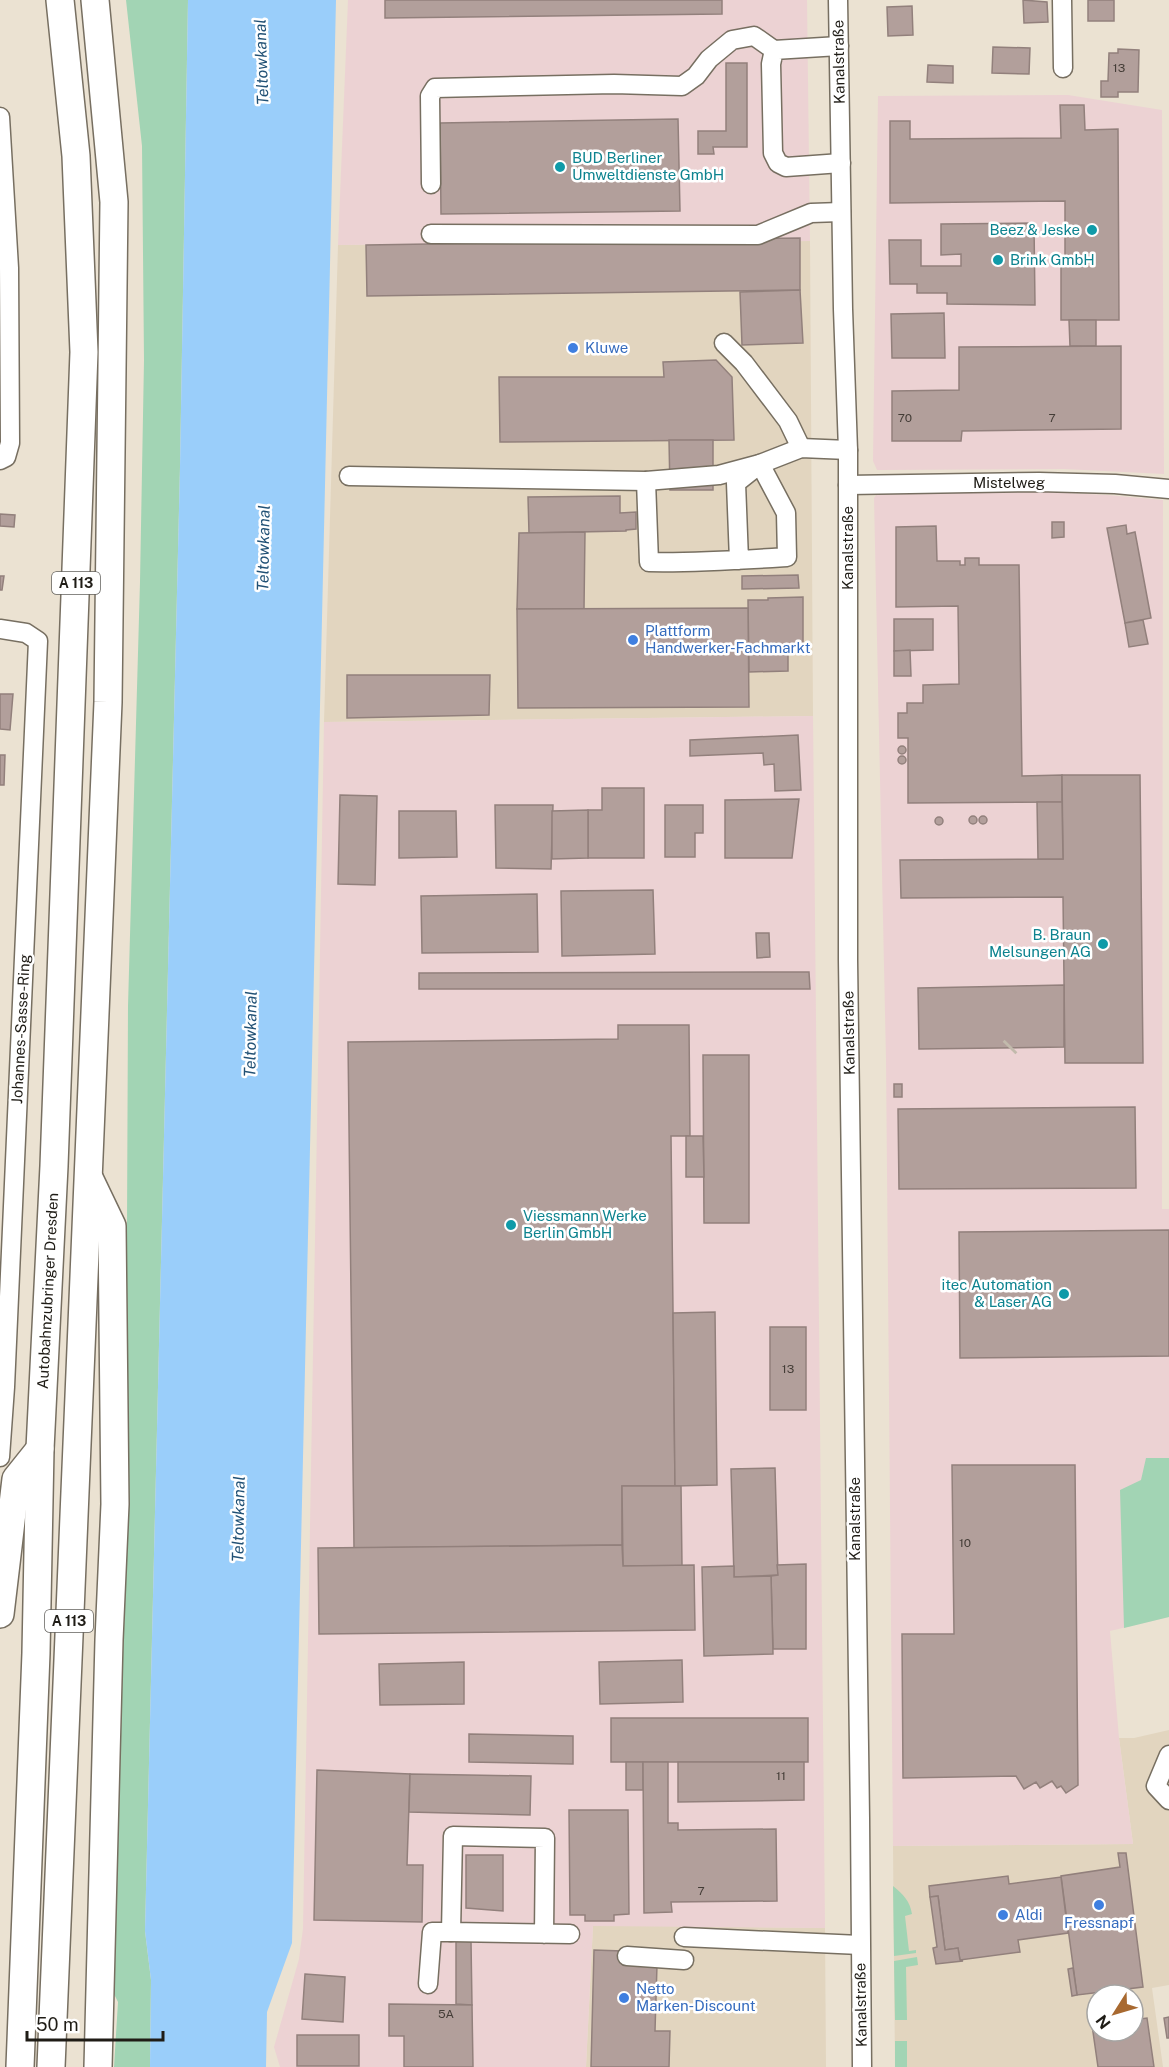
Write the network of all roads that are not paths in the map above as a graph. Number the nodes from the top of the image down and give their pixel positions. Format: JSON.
{"nodes":[{"id":1,"x":60,"y":0,"type":"edge"},
{"id":2,"x":96,"y":0,"type":"edge"},
{"id":3,"x":838,"y":0,"type":"edge"},
{"id":4,"x":1062,"y":0,"type":"edge"},
{"id":5,"x":839,"y":46,"type":"junction"},
{"id":6,"x":774,"y":50,"type":"junction"},
{"id":7,"x":1063,"y":68,"type":"dead end"},
{"id":8,"x":0,"y":117,"type":"edge"},
{"id":9,"x":841,"y":163,"type":"junction"},
{"id":10,"x":431,"y":184,"type":"dead end"},
{"id":11,"x":841,"y":212,"type":"junction"},
{"id":12,"x":431,"y":234,"type":"dead end"},
{"id":13,"x":724,"y":342,"type":"dead end"},
{"id":14,"x":801,"y":448,"type":"junction"},
{"id":15,"x":848,"y":450,"type":"junction"},
{"id":16,"x":0,"y":460,"type":"edge"},
{"id":17,"x":760,"y":464,"type":"junction"},
{"id":18,"x":349,"y":476,"type":"dead end"},
{"id":19,"x":646,"y":481,"type":"junction"},
{"id":20,"x":848,"y":485,"type":"junction"},
{"id":21,"x":1169,"y":489,"type":"edge"},
{"id":22,"x":739,"y":560,"type":"junction"},
{"id":23,"x":0,"y":629,"type":"edge"},
{"id":24,"x":88,"y":1175,"type":"junction"},
{"id":25,"x":40,"y":1449,"type":"junction"},
{"id":26,"x":0,"y":1457,"type":"edge"},
{"id":27,"x":0,"y":1614,"type":"edge"},
{"id":28,"x":1169,"y":1755,"type":"edge"},
{"id":29,"x":1169,"y":1800,"type":"edge"},
{"id":30,"x":451,"y":1932,"type":"junction"},
{"id":31,"x":544,"y":1934,"type":"junction"},
{"id":32,"x":570,"y":1934,"type":"dead end"},
{"id":33,"x":684,"y":1937,"type":"dead end"},
{"id":34,"x":860,"y":1945,"type":"junction"},
{"id":35,"x":627,"y":1956,"type":"dead end"},
{"id":36,"x":684,"y":1960,"type":"dead end"},
{"id":37,"x":428,"y":1984,"type":"dead end"},
{"id":38,"x":20,"y":2067,"type":"edge"},
{"id":39,"x":51,"y":2067,"type":"edge"},
{"id":40,"x":98,"y":2067,"type":"edge"},
{"id":41,"x":862,"y":2067,"type":"edge"}],
"edges":[{"from":1,"to":25,"type":"highway","name":"Autobahnzubringer Dresden","number":"A 113"},
{"from":2,"to":24,"type":"highway","number":"A 113"},
{"from":3,"to":5,"type":"street","name":"Kanalstraße"},
{"from":4,"to":7,"type":"street"},
{"from":5,"to":6,"type":"street"},
{"from":5,"to":9,"type":"street","name":"Kanalstraße"},
{"from":6,"to":9,"type":"street"},
{"from":6,"to":10,"type":"street"},
{"from":8,"to":16,"type":"street"},
{"from":9,"to":11,"type":"street","name":"Kanalstraße"},
{"from":11,"to":12,"type":"street"},
{"from":11,"to":15,"type":"street","name":"Kanalstraße"},
{"from":13,"to":14,"type":"street"},
{"from":14,"to":15,"type":"street"},
{"from":14,"to":17,"type":"street"},
{"from":15,"to":20,"type":"street","name":"Kanalstraße"},
{"from":17,"to":19,"type":"street"},
{"from":17,"to":22,"type":"street"},
{"from":17,"to":22,"type":"street"},
{"from":18,"to":19,"type":"street"},
{"from":19,"to":22,"type":"street"},
{"from":20,"to":21,"type":"street","name":"Mistelweg"},
{"from":20,"to":34,"type":"street","name":"Kanalstraße"},
{"from":23,"to":26,"type":"street","name":"Johannes-Sasse-Ring"},
{"from":24,"to":39,"type":"highway","number":"A 113"},
{"from":24,"to":40,"type":"highway"},
{"from":25,"to":27,"type":"highway"},
{"from":25,"to":38,"type":"highway","number":"A 113"},
{"from":28,"to":29,"type":"street"},
{"from":30,"to":31,"type":"street"},
{"from":30,"to":31,"type":"street"},
{"from":30,"to":37,"type":"street"},
{"from":31,"to":32,"type":"street"},
{"from":33,"to":34,"type":"street"},
{"from":34,"to":41,"type":"street","name":"Kanalstraße"},
{"from":35,"to":36,"type":"street"}]}
